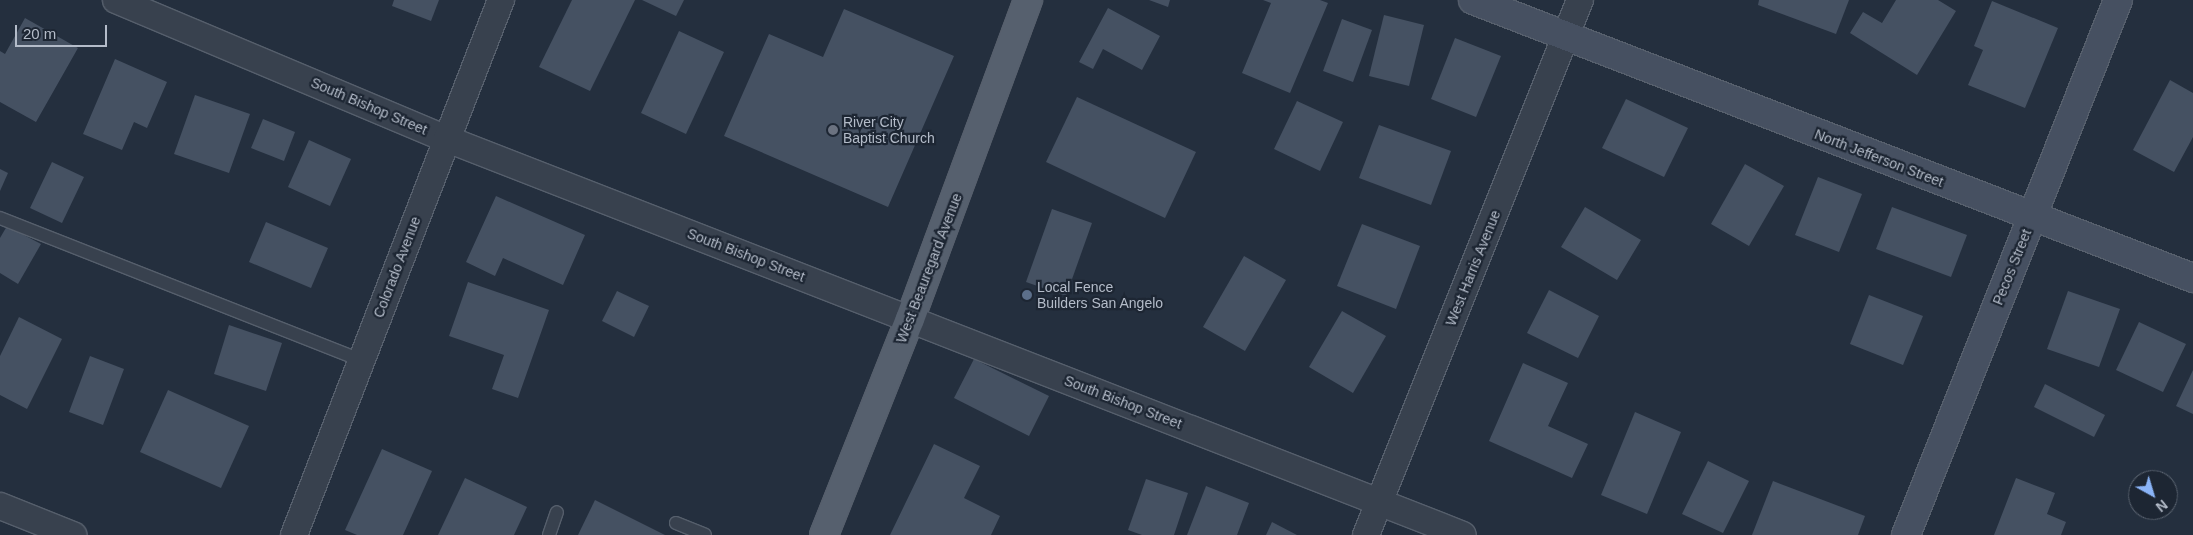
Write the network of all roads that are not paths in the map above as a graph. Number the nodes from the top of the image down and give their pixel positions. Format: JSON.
{"nodes":[{"id":1,"x":116,"y":0,"type":"edge"},
{"id":2,"x":501,"y":0,"type":"edge"},
{"id":3,"x":1028,"y":0,"type":"edge"},
{"id":4,"x":1472,"y":0,"type":"edge"},
{"id":5,"x":1580,"y":0,"type":"edge"},
{"id":6,"x":2118,"y":0,"type":"edge"},
{"id":7,"x":1565,"y":37,"type":"junction"},
{"id":8,"x":447,"y":139,"type":"junction"},
{"id":9,"x":0,"y":218,"type":"edge"},
{"id":10,"x":2032,"y":218,"type":"junction"},
{"id":11,"x":2193,"y":278,"type":"edge"},
{"id":12,"x":910,"y":319,"type":"junction"},
{"id":13,"x":361,"y":360,"type":"junction"},
{"id":14,"x":1379,"y":502,"type":"junction"},
{"id":15,"x":0,"y":506,"type":"edge"},
{"id":16,"x":557,"y":512,"type":"dead end"},
{"id":17,"x":676,"y":523,"type":"dead end"},
{"id":18,"x":73,"y":535,"type":"edge"},
{"id":19,"x":294,"y":535,"type":"edge"},
{"id":20,"x":549,"y":535,"type":"edge"},
{"id":21,"x":705,"y":535,"type":"edge"},
{"id":22,"x":824,"y":535,"type":"edge"},
{"id":23,"x":1366,"y":535,"type":"edge"},
{"id":24,"x":1463,"y":535,"type":"edge"},
{"id":25,"x":1906,"y":535,"type":"edge"}],
"edges":[{"from":1,"to":8,"type":"street","name":"South Bishop Street"},
{"from":2,"to":8,"type":"street","name":"Colorado Avenue"},
{"from":3,"to":12,"type":"main road","name":"West Beauregard Avenue"},
{"from":4,"to":7,"type":"street","name":"North Jefferson Street"},
{"from":5,"to":7,"type":"street","name":"West Harris Avenue"},
{"from":6,"to":10,"type":"street","name":"Pecos Street"},
{"from":7,"to":10,"type":"street","name":"North Jefferson Street"},
{"from":7,"to":14,"type":"street","name":"West Harris Avenue"},
{"from":8,"to":12,"type":"street","name":"South Bishop Street"},
{"from":8,"to":13,"type":"street","name":"Colorado Avenue"},
{"from":9,"to":13,"type":"lane"},
{"from":10,"to":11,"type":"street","name":"North Jefferson Street"},
{"from":10,"to":25,"type":"street","name":"Pecos Street"},
{"from":12,"to":14,"type":"street","name":"South Bishop Street"},
{"from":12,"to":22,"type":"main road","name":"West Beauregard Avenue"},
{"from":13,"to":19,"type":"street","name":"Colorado Avenue"},
{"from":14,"to":23,"type":"street","name":"West Harris Avenue"},
{"from":14,"to":24,"type":"street","name":"South Bishop Street"},
{"from":15,"to":18,"type":"street"},
{"from":16,"to":20,"type":"lane"},
{"from":17,"to":21,"type":"lane"}]}
